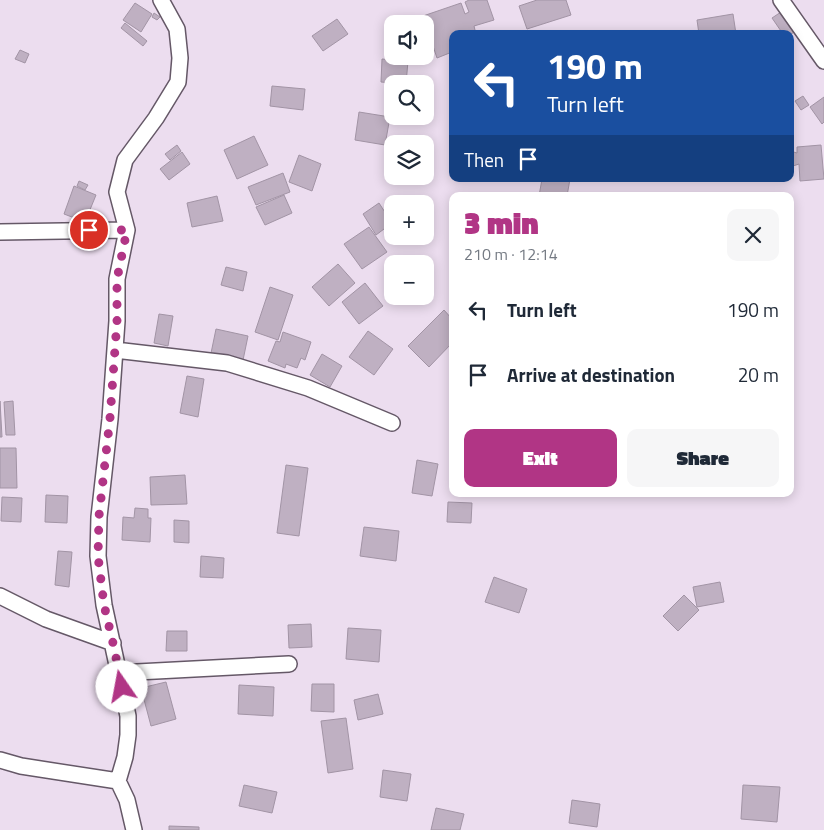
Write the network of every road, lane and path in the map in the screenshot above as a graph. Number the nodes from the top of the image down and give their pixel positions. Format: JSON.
{"nodes":[{"id":1,"x":161,"y":0,"type":"edge"},
{"id":2,"x":781,"y":0,"type":"edge"},
{"id":3,"x":824,"y":61,"type":"edge"},
{"id":4,"x":127,"y":230,"type":"junction"},
{"id":5,"x":0,"y":232,"type":"edge"},
{"id":6,"x":115,"y":350,"type":"junction"},
{"id":7,"x":392,"y":423,"type":"dead end"},
{"id":8,"x":0,"y":596,"type":"edge"},
{"id":9,"x":113,"y":643,"type":"junction"},
{"id":10,"x":289,"y":664,"type":"dead end"},
{"id":11,"x":118,"y":673,"type":"junction"},
{"id":12,"x":0,"y":760,"type":"edge"},
{"id":13,"x":118,"y":781,"type":"junction"},
{"id":14,"x":134,"y":830,"type":"edge"}],
"edges":[{"from":1,"to":4,"type":"street"},
{"from":2,"to":3,"type":"street"},
{"from":4,"to":5,"type":"street"},
{"from":4,"to":6,"type":"street"},
{"from":6,"to":7,"type":"street"},
{"from":6,"to":9,"type":"street"},
{"from":8,"to":9,"type":"street"},
{"from":9,"to":11,"type":"street"},
{"from":10,"to":11,"type":"street"},
{"from":11,"to":13,"type":"street"},
{"from":12,"to":13,"type":"street"},
{"from":13,"to":14,"type":"street"}]}
